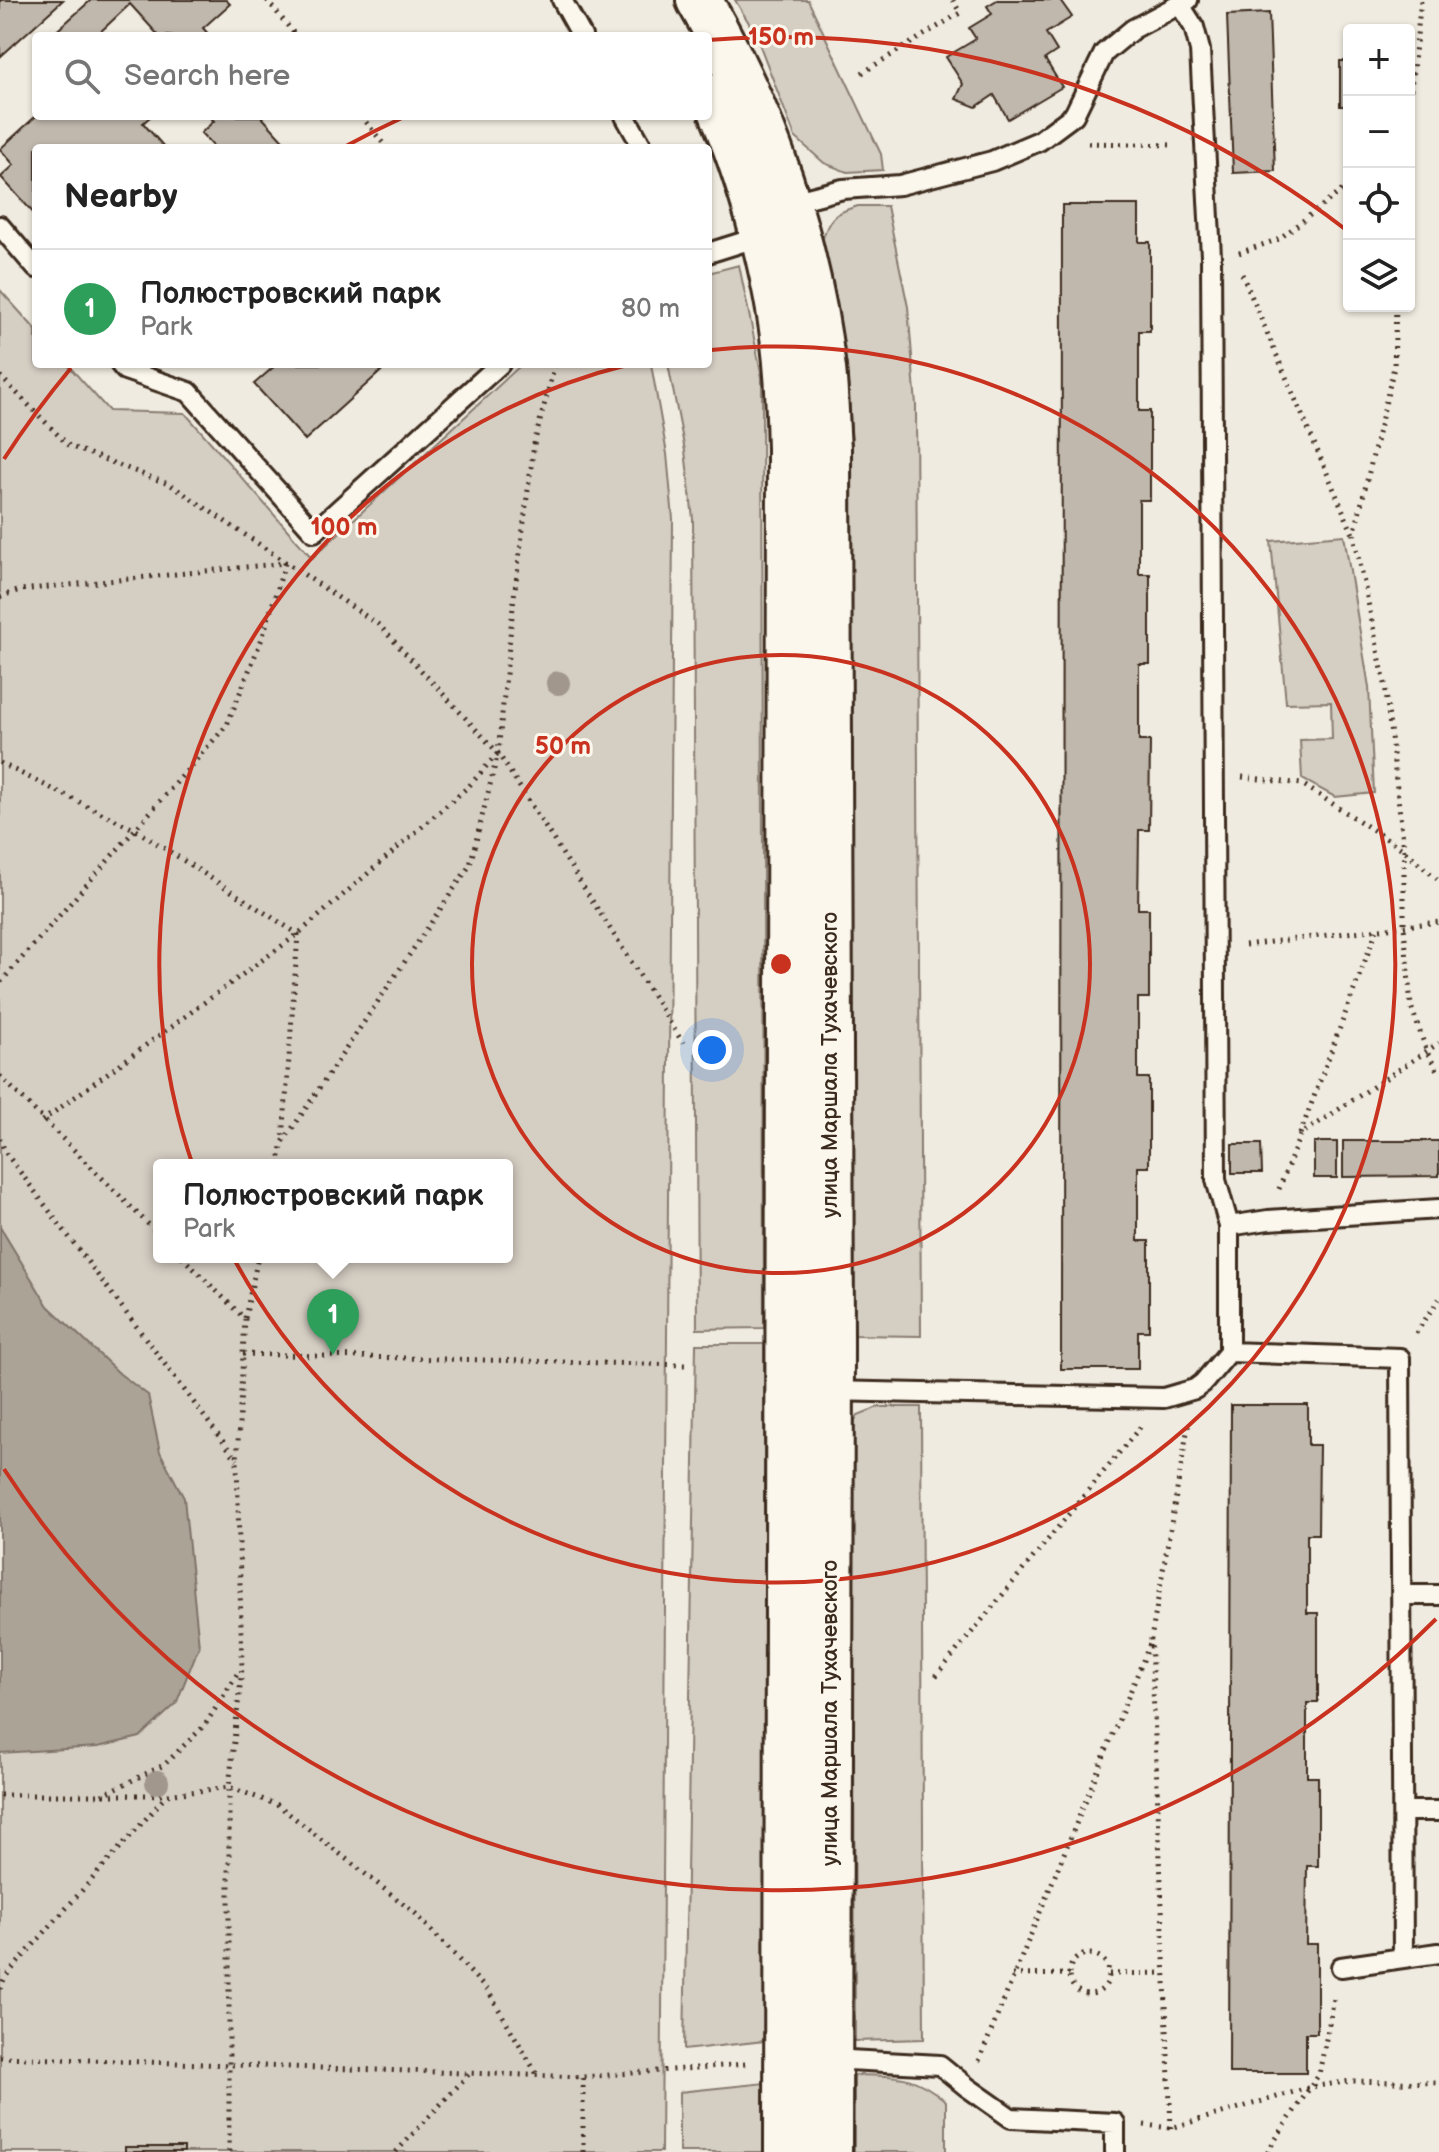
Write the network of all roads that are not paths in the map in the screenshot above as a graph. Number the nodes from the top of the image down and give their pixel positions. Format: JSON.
{"nodes":[{"id":1,"x":562,"y":0,"type":"edge"},
{"id":2,"x":666,"y":0,"type":"edge"},
{"id":3,"x":699,"y":0,"type":"edge"},
{"id":4,"x":1184,"y":2,"type":"edge"},
{"id":5,"x":580,"y":32,"type":"edge"},
{"id":6,"x":684,"y":32,"type":"edge"},
{"id":7,"x":712,"y":88,"type":"edge"},
{"id":8,"x":627,"y":120,"type":"edge"},
{"id":9,"x":641,"y":144,"type":"edge"},
{"id":10,"x":775,"y":220,"type":"junction"},
{"id":11,"x":0,"y":226,"type":"edge"},
{"id":12,"x":712,"y":251,"type":"edge"},
{"id":13,"x":32,"y":263,"type":"edge"},
{"id":14,"x":123,"y":368,"type":"edge"},
{"id":15,"x":496,"y":368,"type":"edge"},
{"id":16,"x":1439,"y":1209,"type":"edge"},
{"id":17,"x":1229,"y":1226,"type":"junction"},
{"id":18,"x":1229,"y":1352,"type":"junction"},
{"id":19,"x":809,"y":1391,"type":"junction"},
{"id":20,"x":1402,"y":1595,"type":"junction"},
{"id":21,"x":1439,"y":1595,"type":"edge"},
{"id":22,"x":1403,"y":1811,"type":"junction"},
{"id":23,"x":1439,"y":1811,"type":"edge"},
{"id":24,"x":1439,"y":1953,"type":"edge"},
{"id":25,"x":1403,"y":1958,"type":"junction"},
{"id":26,"x":1341,"y":1967,"type":"road end"},
{"id":27,"x":808,"y":2060,"type":"junction"},
{"id":28,"x":787,"y":2152,"type":"edge"},
{"id":29,"x":829,"y":2152,"type":"edge"},
{"id":30,"x":1115,"y":2152,"type":"edge"}],
"edges":[{"from":1,"to":5,"type":"lane"},
{"from":2,"to":6,"type":"street"},
{"from":3,"to":10,"type":"street","name":"улица Маршала Тухачевского"},
{"from":4,"to":10,"type":"lane"},
{"from":4,"to":17,"type":"lane"},
{"from":7,"to":10,"type":"street","name":"улица Маршала Тухачевского"},
{"from":8,"to":9,"type":"lane"},
{"from":10,"to":12,"type":"lane"},
{"from":10,"to":19,"type":"street","name":"улица Маршала Тухачевского"},
{"from":11,"to":13,"type":"lane"},
{"from":14,"to":15,"type":"lane"},
{"from":16,"to":17,"type":"lane"},
{"from":17,"to":18,"type":"lane"},
{"from":18,"to":19,"type":"lane"},
{"from":18,"to":20,"type":"lane"},
{"from":19,"to":27,"type":"street","name":"улица Маршала Тухачевского"},
{"from":20,"to":21,"type":"lane"},
{"from":20,"to":22,"type":"lane"},
{"from":22,"to":23,"type":"lane"},
{"from":22,"to":25,"type":"lane"},
{"from":24,"to":25,"type":"lane"},
{"from":25,"to":26,"type":"lane"},
{"from":27,"to":28,"type":"street","name":"улица Маршала Тухачевского"},
{"from":27,"to":29,"type":"street","name":"улица Маршала Тухачевского"},
{"from":27,"to":30,"type":"lane"}]}
